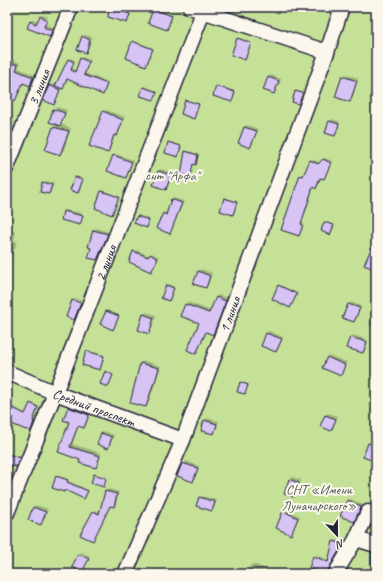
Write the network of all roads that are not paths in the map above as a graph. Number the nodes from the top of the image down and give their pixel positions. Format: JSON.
{"nodes":[{"id":1,"x":71,"y":7,"type":"edge"},
{"id":2,"x":342,"y":7,"type":"edge"},
{"id":3,"x":197,"y":10,"type":"edge"},
{"id":4,"x":327,"y":52,"type":"junction"},
{"id":5,"x":7,"y":167,"type":"edge"},
{"id":6,"x":7,"y":372,"type":"edge"},
{"id":7,"x":55,"y":393,"type":"junction"},
{"id":8,"x":183,"y":440,"type":"junction"},
{"id":9,"x":7,"y":512,"type":"edge"},
{"id":10,"x":368,"y":512,"type":"dead end"},
{"id":11,"x":356,"y":540,"type":"junction"},
{"id":12,"x":376,"y":545,"type":"edge"},
{"id":13,"x":125,"y":574,"type":"edge"},
{"id":14,"x":335,"y":574,"type":"edge"}],
"edges":[{"from":1,"to":5,"type":"street","name":"3 линия"},
{"from":2,"to":4,"type":"street","name":"1 линия"},
{"from":3,"to":4,"type":"street"},
{"from":3,"to":7,"type":"street","name":"2 линия"},
{"from":4,"to":8,"type":"street","name":"1 линия"},
{"from":6,"to":7,"type":"street","name":"Средний проспект"},
{"from":7,"to":8,"type":"street","name":"Средний проспект"},
{"from":7,"to":9,"type":"street","name":"2 линия"},
{"from":8,"to":13,"type":"street","name":"1 линия"},
{"from":10,"to":11,"type":"street"},
{"from":11,"to":12,"type":"street"},
{"from":11,"to":14,"type":"street"}]}
